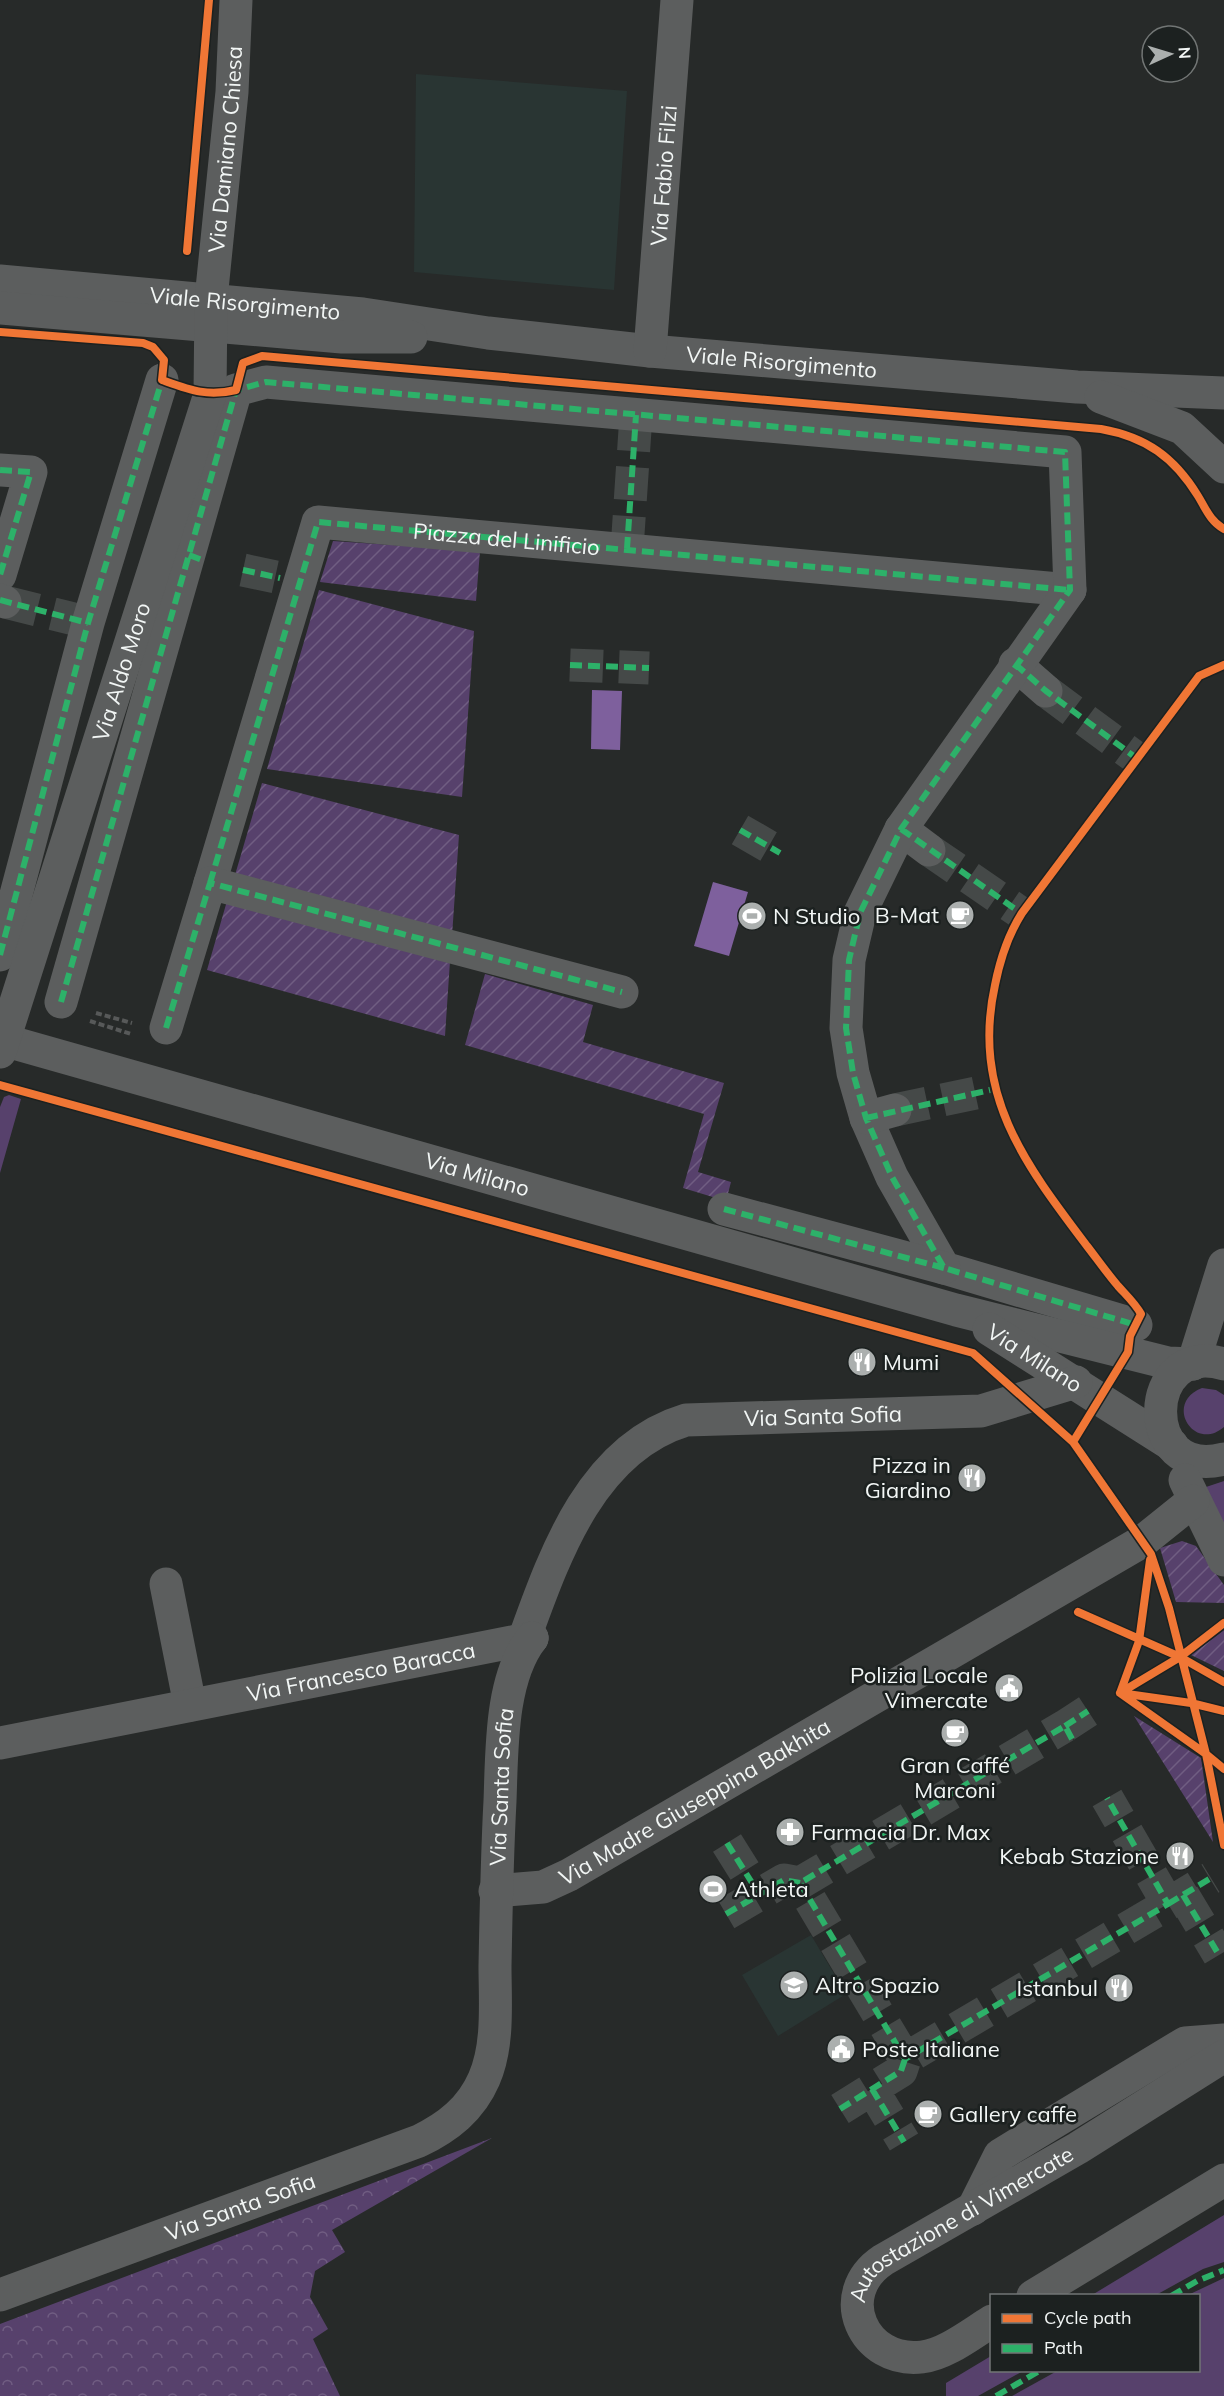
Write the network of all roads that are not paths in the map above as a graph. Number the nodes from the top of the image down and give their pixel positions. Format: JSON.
{"nodes":[{"id":1,"x":236,"y":0,"type":"edge"},
{"id":2,"x":678,"y":0,"type":"edge"},
{"id":3,"x":0,"y":281,"type":"edge"},
{"id":4,"x":0,"y":308,"type":"edge"},
{"id":5,"x":210,"y":312,"type":"junction"},
{"id":6,"x":650,"y":351,"type":"junction"},
{"id":7,"x":162,"y":380,"type":"dead end"},
{"id":8,"x":1077,"y":387,"type":"junction"},
{"id":9,"x":1224,"y":393,"type":"edge"},
{"id":10,"x":1224,"y":466,"type":"edge"},
{"id":11,"x":0,"y":470,"type":"edge"},
{"id":12,"x":1070,"y":590,"type":"junction"},
{"id":13,"x":2,"y":592,"type":"edge"},
{"id":14,"x":1015,"y":664,"type":"junction"},
{"id":15,"x":1046,"y":691,"type":"tunnel mouth"},
{"id":16,"x":901,"y":829,"type":"junction"},
{"id":17,"x":929,"y":850,"type":"tunnel mouth"},
{"id":18,"x":210,"y":883,"type":"junction"},
{"id":19,"x":0,"y":955,"type":"edge"},
{"id":20,"x":622,"y":992,"type":"dead end"},
{"id":21,"x":77,"y":1011,"type":"road end"},
{"id":22,"x":152,"y":1027,"type":"road end"},
{"id":23,"x":1,"y":1044,"type":"edge"},
{"id":24,"x":724,"y":1209,"type":"dead end"},
{"id":25,"x":1224,"y":1265,"type":"edge"},
{"id":26,"x":944,"y":1268,"type":"junction"},
{"id":27,"x":956,"y":1310,"type":"junction"},
{"id":28,"x":1136,"y":1324,"type":"dead end"},
{"id":29,"x":1209,"y":1364,"type":"edge"},
{"id":30,"x":1076,"y":1382,"type":"junction"},
{"id":31,"x":1172,"y":1445,"type":"junction"},
{"id":32,"x":1224,"y":1459,"type":"edge"},
{"id":33,"x":1193,"y":1501,"type":"junction"},
{"id":34,"x":1224,"y":1560,"type":"edge"},
{"id":35,"x":166,"y":1584,"type":"dead end"},
{"id":36,"x":532,"y":1638,"type":"junction"},
{"id":37,"x":190,"y":1705,"type":"junction"},
{"id":38,"x":0,"y":1743,"type":"edge"},
{"id":39,"x":495,"y":1891,"type":"junction"},
{"id":40,"x":1224,"y":2040,"type":"edge"},
{"id":41,"x":1224,"y":2056,"type":"edge"},
{"id":42,"x":1224,"y":2180,"type":"edge"},
{"id":43,"x":974,"y":2209,"type":"junction"},
{"id":44,"x":1035,"y":2294,"type":"edge"},
{"id":45,"x":0,"y":2295,"type":"edge"},
{"id":46,"x":990,"y":2322,"type":"edge"}],
"edges":[{"from":1,"to":5,"type":"street","name":"Via Damiano Chiesa"},
{"from":2,"to":6,"type":"street","name":"Via Fabio Filzi"},
{"from":3,"to":5,"type":"street","name":"Viale Risorgimento"},
{"from":4,"to":5,"type":"street","name":"Viale Risorgimento"},
{"from":5,"to":6,"type":"street","name":"Viale Risorgimento"},
{"from":5,"to":23,"type":"street","name":"Via Aldo Moro"},
{"from":6,"to":8,"type":"street","name":"Viale Risorgimento"},
{"from":7,"to":19,"type":"street"},
{"from":8,"to":9,"type":"street","name":"Viale Risorgimento"},
{"from":8,"to":10,"type":"street","name":"Viale Risorgimento"},
{"from":11,"to":13,"type":"street"},
{"from":12,"to":14,"type":"street"},
{"from":12,"to":18,"type":"street","name":"Piazza del Linificio"},
{"from":12,"to":21,"type":"street"},
{"from":14,"to":15,"type":"street"},
{"from":14,"to":16,"type":"street"},
{"from":16,"to":17,"type":"street"},
{"from":16,"to":26,"type":"street"},
{"from":18,"to":20,"type":"street"},
{"from":18,"to":22,"type":"street","name":"Piazza del Linificio"},
{"from":23,"to":27,"type":"street","name":"Via Milano"},
{"from":24,"to":26,"type":"street"},
{"from":25,"to":29,"type":"street"},
{"from":26,"to":28,"type":"street"},
{"from":27,"to":29,"type":"street","name":"Via Milano"},
{"from":27,"to":30,"type":"street","name":"Via Milano"},
{"from":29,"to":31,"type":"street"},
{"from":30,"to":31,"type":"street","name":"Via Milano"},
{"from":30,"to":36,"type":"street","name":"Via Santa Sofia"},
{"from":31,"to":32,"type":"street","name":"Via Milano"},
{"from":31,"to":33,"type":"street"},
{"from":33,"to":34,"type":"street"},
{"from":33,"to":39,"type":"street","name":"Via Madre Giuseppina Bakhita"},
{"from":35,"to":37,"type":"street"},
{"from":36,"to":37,"type":"street","name":"Via Francesco Baracca"},
{"from":36,"to":39,"type":"street","name":"Via Santa Sofia"},
{"from":37,"to":38,"type":"street","name":"Via Francesco Baracca"},
{"from":39,"to":45,"type":"street","name":"Via Santa Sofia"},
{"from":40,"to":43,"type":"street"},
{"from":41,"to":43,"type":"street","name":"Autostazione di Vimercate"},
{"from":42,"to":44,"type":"street"},
{"from":43,"to":46,"type":"street","name":"Autostazione di Vimercate"}]}
